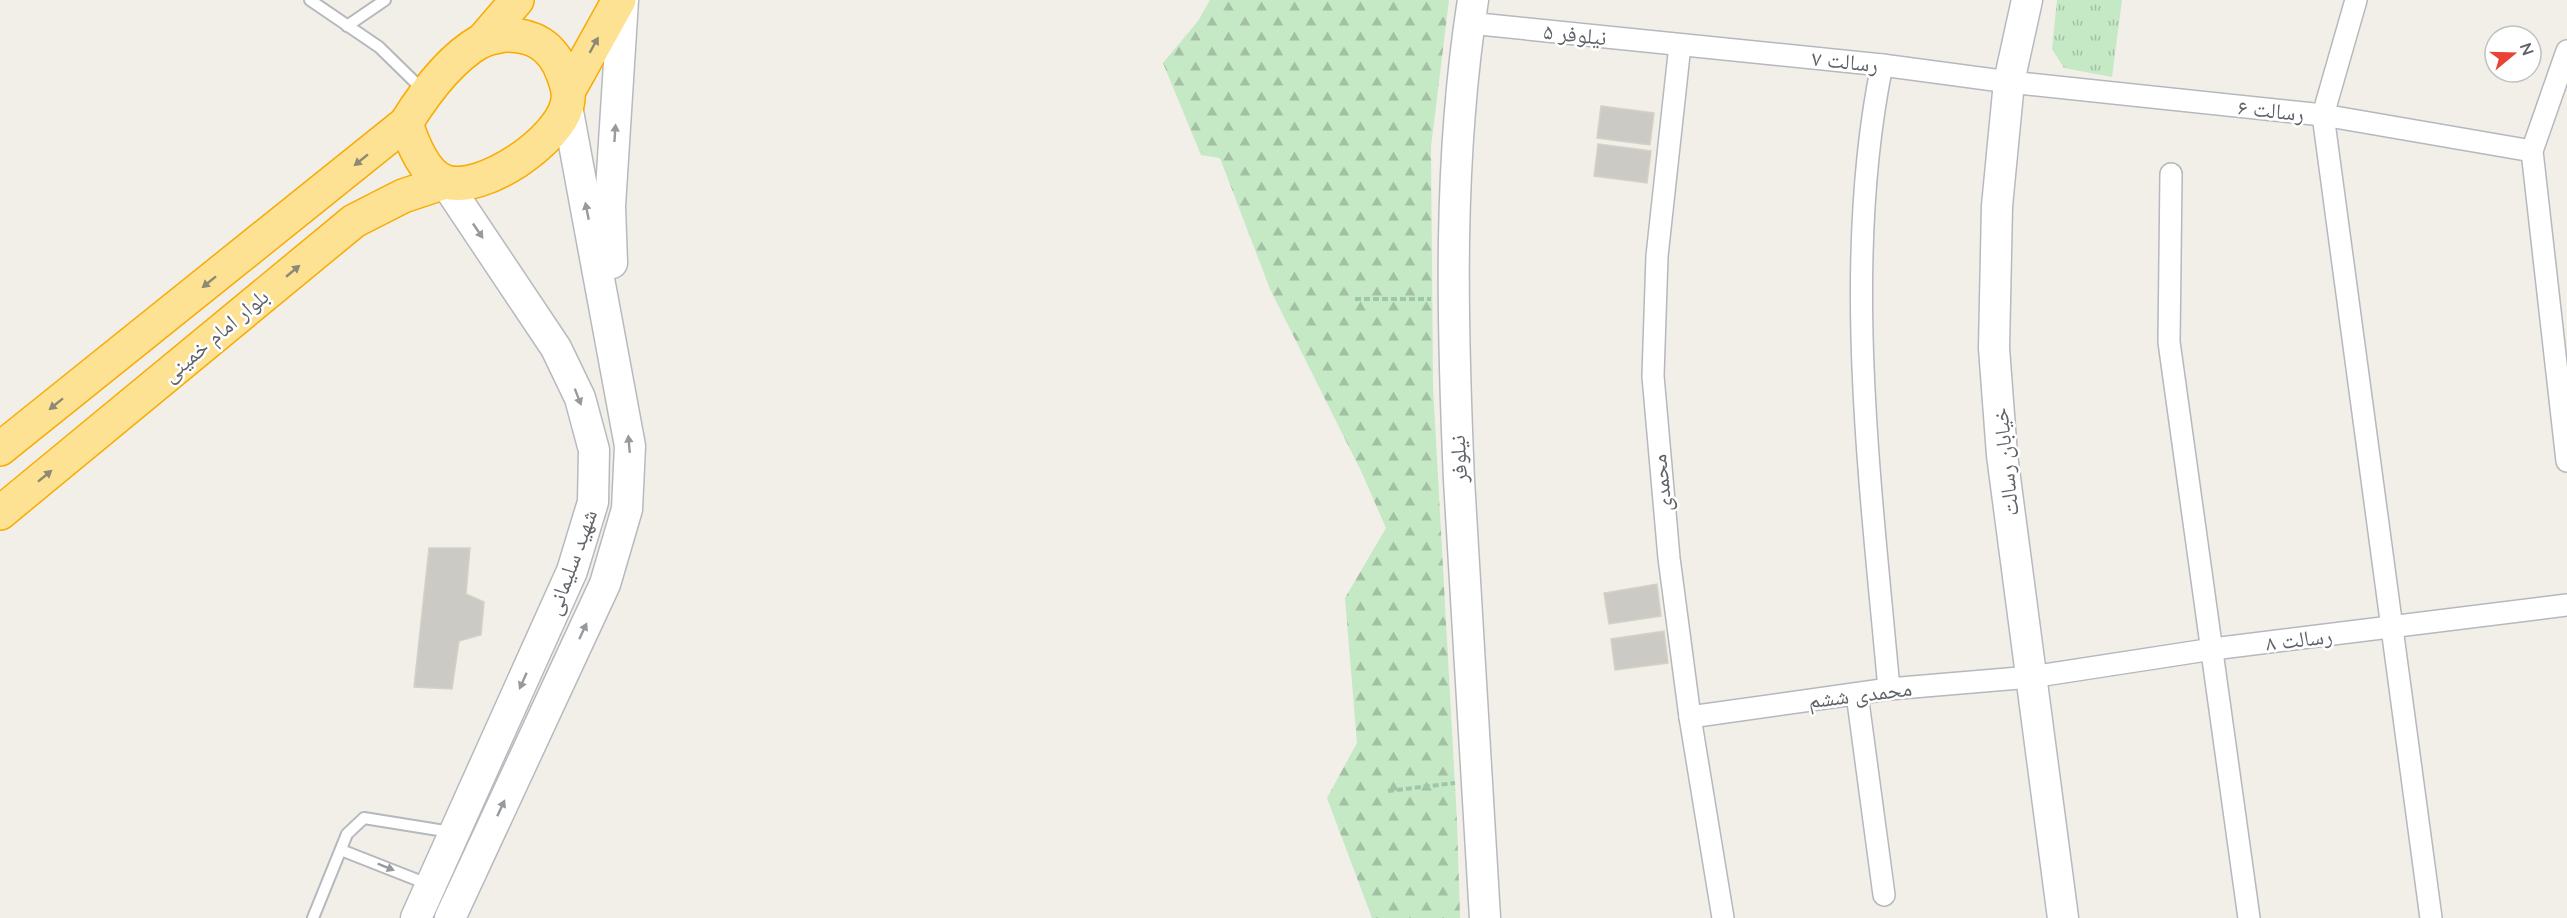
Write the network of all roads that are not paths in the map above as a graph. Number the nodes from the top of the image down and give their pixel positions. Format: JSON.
{"nodes":[{"id":1,"x":310,"y":0,"type":"edge"},
{"id":2,"x":385,"y":0,"type":"edge"},
{"id":3,"x":517,"y":0,"type":"edge"},
{"id":4,"x":621,"y":0,"type":"edge"},
{"id":5,"x":2356,"y":0,"type":"edge"},
{"id":6,"x":2025,"y":2,"type":"edge"},
{"id":7,"x":1471,"y":11,"type":"edge"},
{"id":8,"x":347,"y":26,"type":"junction"},
{"id":9,"x":482,"y":40,"type":"junction"},
{"id":10,"x":1680,"y":45,"type":"junction"},
{"id":11,"x":2567,"y":51,"type":"edge"},
{"id":12,"x":1882,"y":65,"type":"junction"},
{"id":13,"x":2009,"y":82,"type":"junction"},
{"id":14,"x":426,"y":93,"type":"junction"},
{"id":15,"x":568,"y":98,"type":"junction"},
{"id":16,"x":2323,"y":116,"type":"junction"},
{"id":17,"x":406,"y":123,"type":"junction"},
{"id":18,"x":2532,"y":151,"type":"junction"},
{"id":19,"x":2171,"y":174,"type":"dead end"},
{"id":20,"x":446,"y":182,"type":"junction"},
{"id":21,"x":2559,"y":317,"type":"edge"},
{"id":22,"x":616,"y":359,"type":"junction"},
{"id":23,"x":0,"y":449,"type":"edge"},
{"id":24,"x":2567,"y":461,"type":"edge"},
{"id":25,"x":0,"y":513,"type":"edge"},
{"id":26,"x":2567,"y":605,"type":"edge"},
{"id":27,"x":2393,"y":628,"type":"junction"},
{"id":28,"x":2213,"y":650,"type":"junction"},
{"id":29,"x":2031,"y":677,"type":"junction"},
{"id":30,"x":1889,"y":689,"type":"junction"},
{"id":31,"x":1857,"y":694,"type":"junction"},
{"id":32,"x":1690,"y":717,"type":"junction"},
{"id":33,"x":454,"y":832,"type":"junction"},
{"id":34,"x":484,"y":844,"type":"junction"},
{"id":35,"x":341,"y":850,"type":"junction"},
{"id":36,"x":430,"y":885,"type":"junction"},
{"id":37,"x":1884,"y":896,"type":"dead end"},
{"id":38,"x":455,"y":907,"type":"edge"},
{"id":39,"x":313,"y":918,"type":"edge"},
{"id":40,"x":416,"y":918,"type":"edge"},
{"id":41,"x":1485,"y":918,"type":"edge"},
{"id":42,"x":1723,"y":918,"type":"edge"},
{"id":43,"x":2063,"y":918,"type":"edge"},
{"id":44,"x":2249,"y":918,"type":"edge"},
{"id":45,"x":2431,"y":918,"type":"edge"}],
"edges":[{"from":1,"to":8,"type":"lane"},
{"from":2,"to":8,"type":"lane"},
{"from":3,"to":9,"type":"highway"},
{"from":15,"to":4,"type":"highway","one_way":true},
{"from":22,"to":4,"type":"main road","one_way":true},
{"from":5,"to":16,"type":"street"},
{"from":6,"to":13,"type":"main road","name":"خیابان رسالت"},
{"from":7,"to":10,"type":"street","name":"نیلوفر ۵"},
{"from":7,"to":41,"type":"main road","name":"نیلوفر"},
{"from":8,"to":14,"type":"lane"},
{"from":9,"to":14,"type":"highway"},
{"from":9,"to":15,"type":"highway"},
{"from":10,"to":12,"type":"street","name":"رسالت ۷"},
{"from":10,"to":32,"type":"street","name":"محمدی"},
{"from":11,"to":18,"type":"street"},
{"from":12,"to":13,"type":"street","name":"رسالت ۷"},
{"from":12,"to":30,"type":"street"},
{"from":13,"to":16,"type":"street","name":"رسالت ۶"},
{"from":13,"to":29,"type":"main road","name":"خیابان رسالت"},
{"from":14,"to":17,"type":"highway"},
{"from":15,"to":20,"type":"highway"},
{"from":22,"to":15,"type":"main road","one_way":true},
{"from":16,"to":18,"type":"street","name":"رسالت ۶"},
{"from":16,"to":27,"type":"street"},
{"from":17,"to":20,"type":"highway"},
{"from":17,"to":23,"type":"highway","name":"بلوار امام خمینی","one_way":true},
{"from":18,"to":21,"type":"street"},
{"from":19,"to":28,"type":"street"},
{"from":25,"to":20,"type":"highway","name":"بلوار امام خمینی","one_way":true},
{"from":20,"to":33,"type":"main road","name":"شهید سلیمانی","one_way":true},
{"from":21,"to":24,"type":"street"},
{"from":34,"to":22,"type":"main road","one_way":true},
{"from":26,"to":27,"type":"street","name":"۸ رسالت"},
{"from":27,"to":28,"type":"street","name":"۸ رسالت"},
{"from":27,"to":45,"type":"street"},
{"from":28,"to":29,"type":"street","name":"۸ رسالت"},
{"from":28,"to":44,"type":"street"},
{"from":29,"to":30,"type":"street","name":"محمدی ششم"},
{"from":29,"to":43,"type":"main road","name":"خیابان رسالت"},
{"from":30,"to":31,"type":"street","name":"محمدی ششم"},
{"from":31,"to":32,"type":"street","name":"محمدی ششم"},
{"from":31,"to":37,"type":"street"},
{"from":32,"to":42,"type":"street","name":"محمدی"},
{"from":33,"to":34,"type":"main road"},
{"from":33,"to":35,"type":"lane"},
{"from":33,"to":36,"type":"main road","name":"شهید سلیمانی"},
{"from":34,"to":38,"type":"main road"},
{"from":35,"to":36,"type":"lane","one_way":true},
{"from":35,"to":39,"type":"lane"},
{"from":36,"to":38,"type":"main road"},
{"from":36,"to":40,"type":"main road","name":"شهید سلیمانی"}]}
